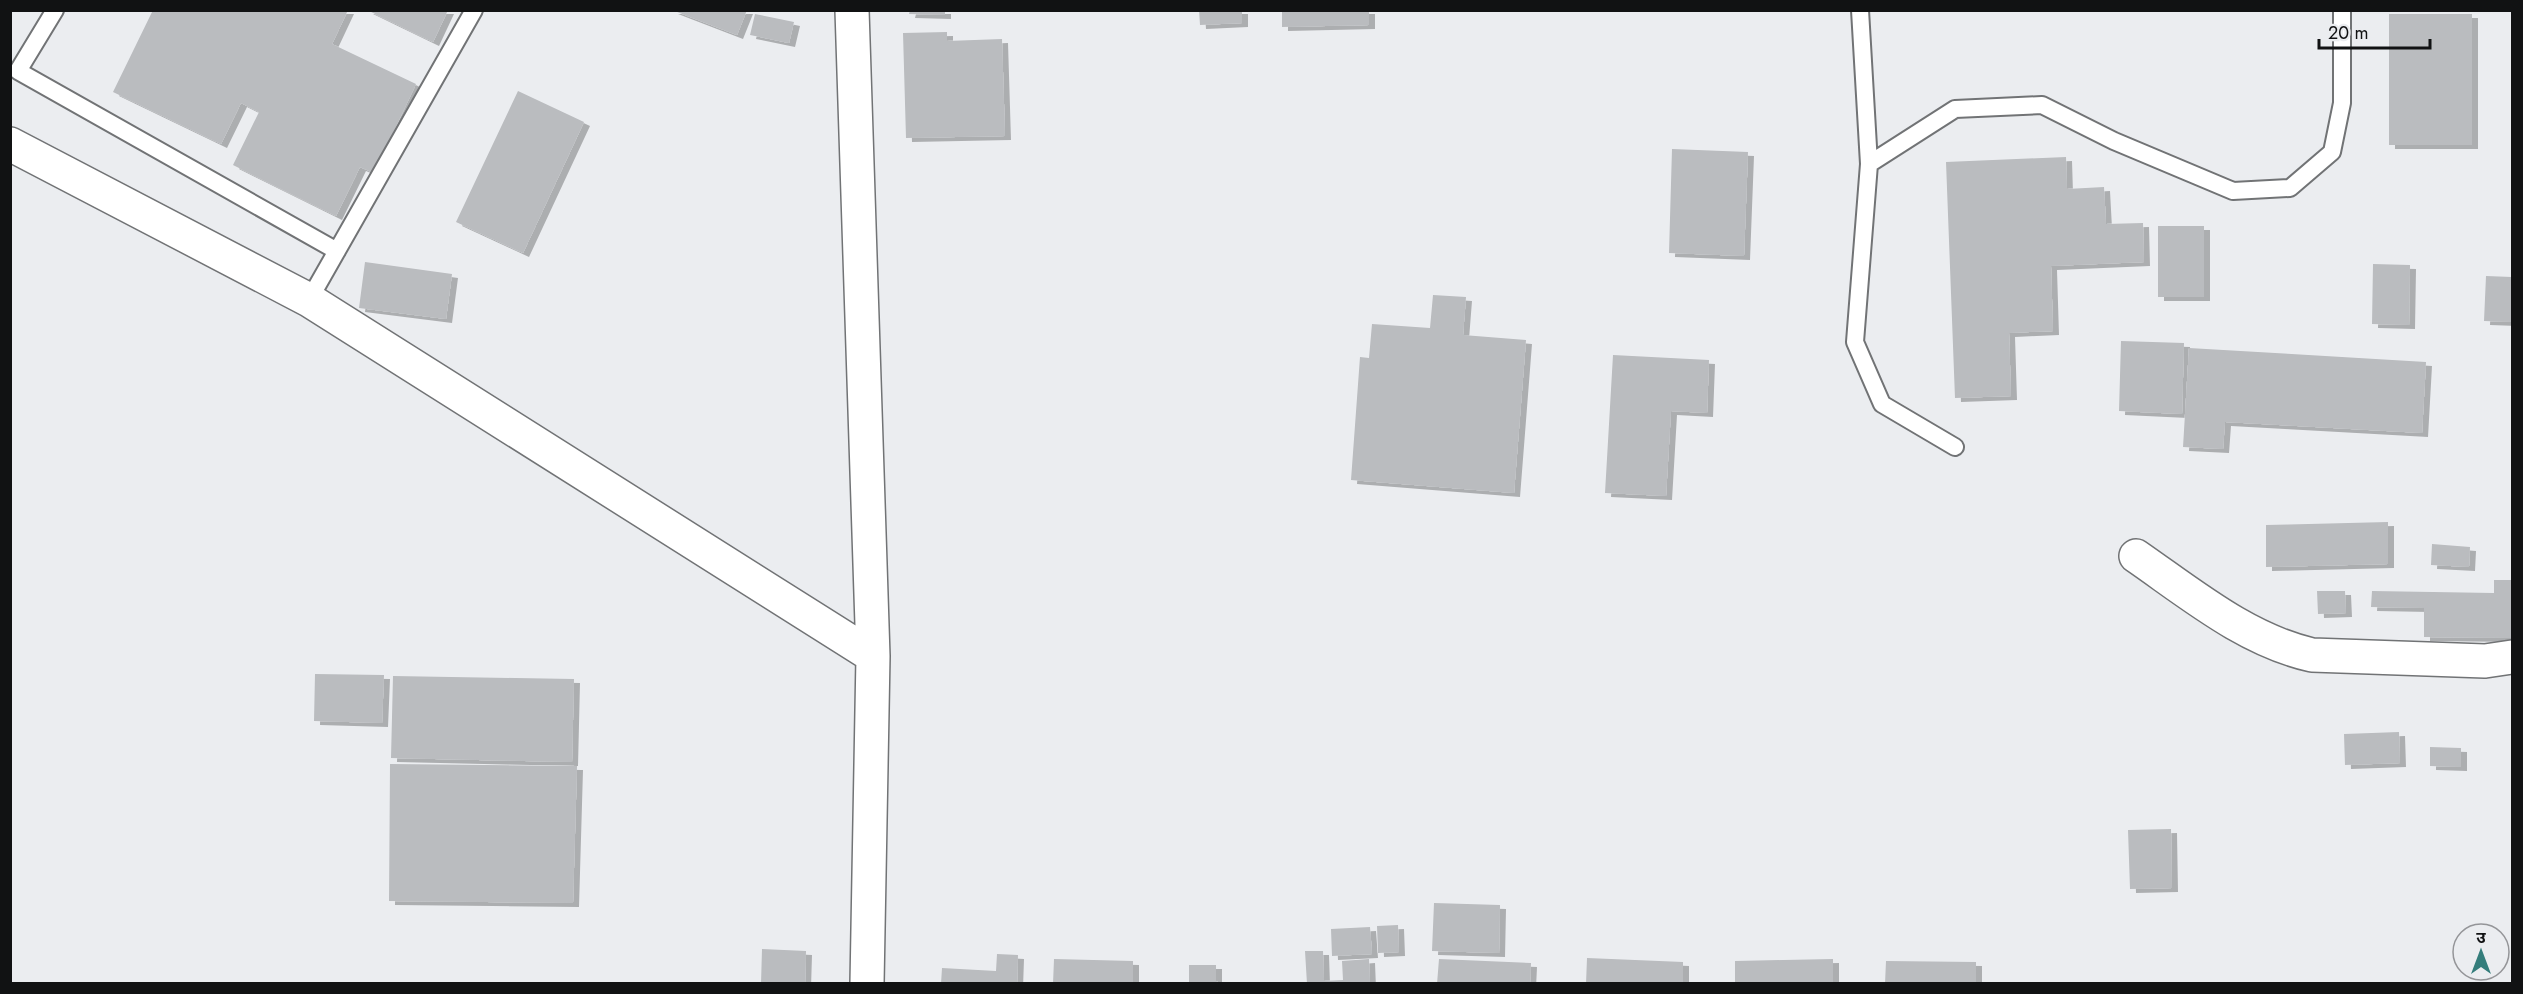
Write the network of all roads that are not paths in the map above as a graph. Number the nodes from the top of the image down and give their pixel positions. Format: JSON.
{"nodes":[{"id":1,"x":55,"y":10,"type":"edge"},
{"id":2,"x":474,"y":10,"type":"edge"},
{"id":3,"x":852,"y":10,"type":"edge"},
{"id":4,"x":1860,"y":10,"type":"edge"},
{"id":5,"x":2342,"y":10,"type":"edge"},
{"id":6,"x":10,"y":144,"type":"edge"},
{"id":7,"x":1869,"y":164,"type":"junction"},
{"id":8,"x":337,"y":250,"type":"junction"},
{"id":9,"x":309,"y":300,"type":"junction"},
{"id":10,"x":1955,"y":447,"type":"dead end"},
{"id":11,"x":2136,"y":556,"type":"dead end"},
{"id":12,"x":873,"y":656,"type":"junction"},
{"id":13,"x":2512,"y":657,"type":"edge"},
{"id":14,"x":867,"y":984,"type":"edge"}],
"edges":[{"from":1,"to":8,"type":"lane"},
{"from":2,"to":8,"type":"lane"},
{"from":3,"to":12,"type":"street"},
{"from":4,"to":7,"type":"lane"},
{"from":5,"to":7,"type":"lane"},
{"from":6,"to":9,"type":"street"},
{"from":7,"to":10,"type":"lane"},
{"from":8,"to":9,"type":"lane"},
{"from":9,"to":12,"type":"street"},
{"from":11,"to":13,"type":"street"},
{"from":12,"to":14,"type":"street"}]}
